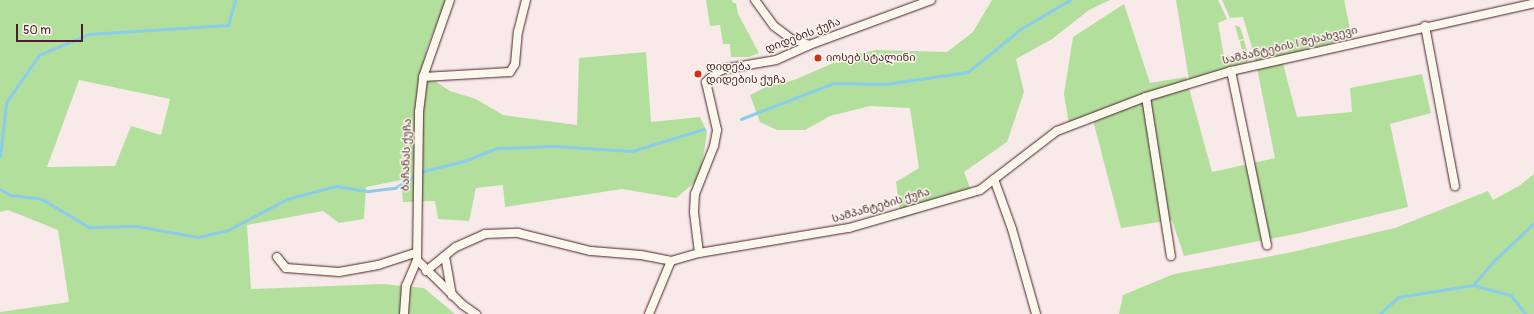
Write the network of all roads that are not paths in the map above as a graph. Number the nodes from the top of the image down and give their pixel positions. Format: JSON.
{"nodes":[{"id":1,"x":450,"y":0,"type":"edge"},
{"id":2,"x":526,"y":0,"type":"edge"},
{"id":3,"x":755,"y":0,"type":"edge"},
{"id":4,"x":932,"y":0,"type":"edge"},
{"id":5,"x":920,"y":2,"type":"edge"},
{"id":6,"x":1534,"y":3,"type":"edge"},
{"id":7,"x":1425,"y":26,"type":"junction"},
{"id":8,"x":809,"y":45,"type":"junction"},
{"id":9,"x":1231,"y":70,"type":"junction"},
{"id":10,"x":423,"y":77,"type":"junction"},
{"id":11,"x":1146,"y":97,"type":"junction"},
{"id":12,"x":1057,"y":132,"type":"joint"},
{"id":13,"x":994,"y":179,"type":"junction"},
{"id":14,"x":1455,"y":186,"type":"dead end"},
{"id":15,"x":1267,"y":245,"type":"dead end"},
{"id":16,"x":699,"y":253,"type":"junction"},
{"id":17,"x":416,"y":256,"type":"junction"},
{"id":18,"x":445,"y":256,"type":"junction"},
{"id":19,"x":1171,"y":256,"type":"dead end"},
{"id":20,"x":277,"y":257,"type":"dead end"},
{"id":21,"x":671,"y":261,"type":"junction"},
{"id":22,"x":426,"y":271,"type":"junction"},
{"id":23,"x":452,"y":295,"type":"junction"},
{"id":24,"x":404,"y":314,"type":"edge"},
{"id":25,"x":476,"y":314,"type":"edge"},
{"id":26,"x":649,"y":314,"type":"edge"},
{"id":27,"x":1036,"y":314,"type":"edge"}],
"edges":[{"from":1,"to":10,"type":"street","name":"ბაჩანას ქუჩა"},
{"from":2,"to":10,"type":"street"},
{"from":3,"to":8,"type":"street"},
{"from":4,"to":5,"type":"street","name":"დიდების ქუჩა"},
{"from":5,"to":8,"type":"street","name":"დიდების ქუჩა"},
{"from":6,"to":7,"type":"street","name":"სამპანტების I შესახვევი"},
{"from":7,"to":9,"type":"street","name":"სამპანტების I შესახვევი"},
{"from":7,"to":14,"type":"street"},
{"from":8,"to":16,"type":"street","name":"დიდების ქუჩა"},
{"from":9,"to":11,"type":"street","name":"სამპანტების I შესახვევი"},
{"from":9,"to":15,"type":"street"},
{"from":10,"to":17,"type":"street","name":"ბაჩანას ქუჩა"},
{"from":11,"to":12,"type":"street","name":"სამპანტების I შესახვევი"},
{"from":11,"to":19,"type":"street"},
{"from":12,"to":13,"type":"street","name":"სამპანტების ქუჩა"},
{"from":13,"to":16,"type":"street","name":"სამპანტების ქუჩა"},
{"from":13,"to":27,"type":"street"},
{"from":16,"to":21,"type":"street"},
{"from":17,"to":20,"type":"street"},
{"from":17,"to":22,"type":"street"},
{"from":17,"to":24,"type":"street","name":"ბაჩანას ქუჩა"},
{"from":18,"to":21,"type":"street"},
{"from":18,"to":22,"type":"street"},
{"from":18,"to":23,"type":"street"},
{"from":21,"to":26,"type":"street"},
{"from":22,"to":23,"type":"street"},
{"from":23,"to":25,"type":"street"}]}
